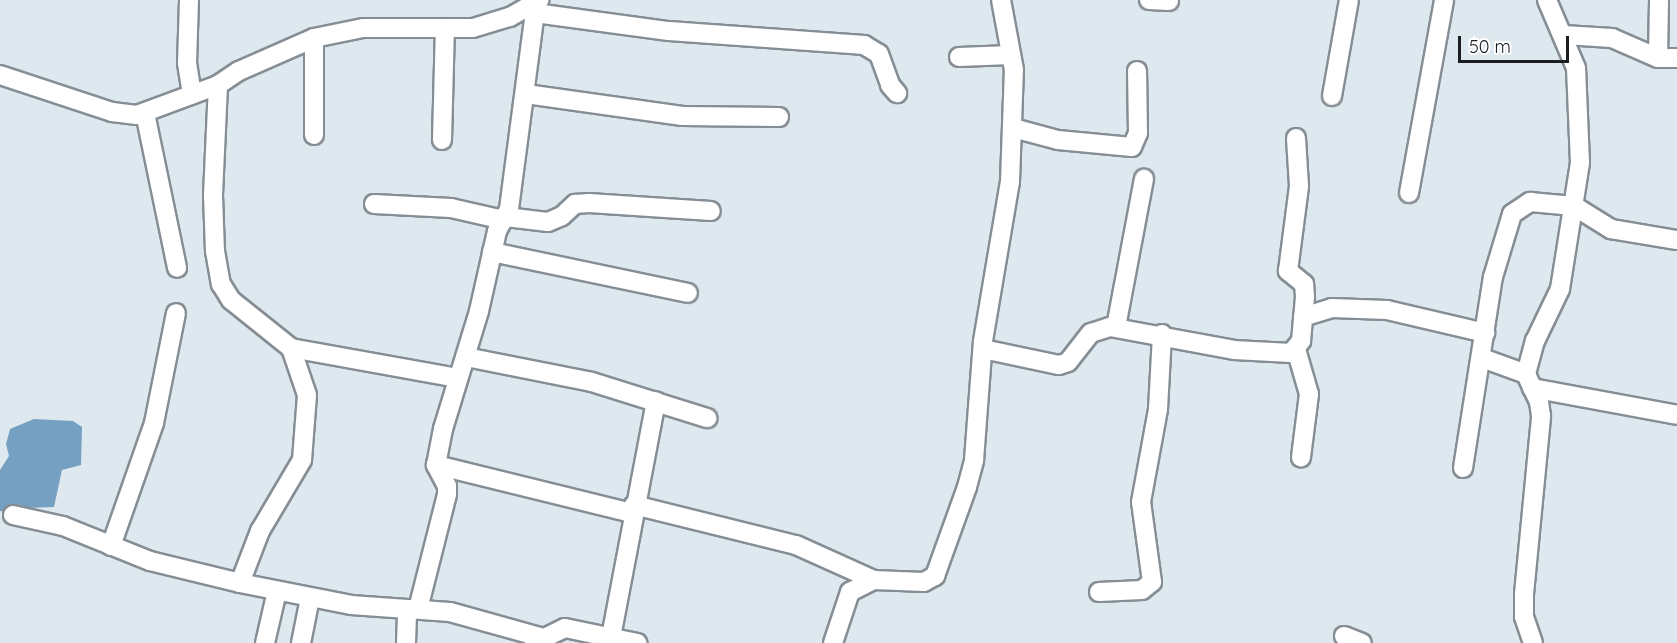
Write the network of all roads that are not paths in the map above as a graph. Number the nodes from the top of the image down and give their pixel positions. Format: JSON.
{"nodes":[{"id":1,"x":189,"y":0,"type":"edge"},
{"id":2,"x":1001,"y":0,"type":"edge"},
{"id":3,"x":1149,"y":0,"type":"edge"},
{"id":4,"x":1349,"y":0,"type":"edge"},
{"id":5,"x":1444,"y":0,"type":"edge"},
{"id":6,"x":1547,"y":0,"type":"edge"},
{"id":7,"x":1659,"y":0,"type":"edge"},
{"id":8,"x":1169,"y":1,"type":"edge"},
{"id":9,"x":537,"y":6,"type":"edge"},
{"id":10,"x":445,"y":28,"type":"junction"},
{"id":11,"x":1564,"y":35,"type":"junction"},
{"id":12,"x":314,"y":38,"type":"junction"},
{"id":13,"x":1011,"y":55,"type":"junction"},
{"id":14,"x":958,"y":57,"type":"dead end"},
{"id":15,"x":1658,"y":58,"type":"junction"},
{"id":16,"x":1677,"y":58,"type":"edge"},
{"id":17,"x":1137,"y":71,"type":"dead end"},
{"id":18,"x":0,"y":75,"type":"edge"},
{"id":19,"x":218,"y":85,"type":"junction"},
{"id":20,"x":897,"y":93,"type":"dead end"},
{"id":21,"x":526,"y":94,"type":"junction"},
{"id":22,"x":192,"y":95,"type":"junction"},
{"id":23,"x":1332,"y":96,"type":"dead end"},
{"id":24,"x":145,"y":113,"type":"junction"},
{"id":25,"x":779,"y":117,"type":"dead end"},
{"id":26,"x":1013,"y":128,"type":"junction"},
{"id":27,"x":314,"y":135,"type":"dead end"},
{"id":28,"x":1296,"y":138,"type":"dead end"},
{"id":29,"x":442,"y":140,"type":"dead end"},
{"id":30,"x":1144,"y":178,"type":"dead end"},
{"id":31,"x":1409,"y":193,"type":"dead end"},
{"id":32,"x":374,"y":204,"type":"dead end"},
{"id":33,"x":1574,"y":207,"type":"junction"},
{"id":34,"x":711,"y":211,"type":"dead end"},
{"id":35,"x":505,"y":218,"type":"junction"},
{"id":36,"x":1677,"y":240,"type":"edge"},
{"id":37,"x":492,"y":252,"type":"junction"},
{"id":38,"x":177,"y":268,"type":"dead end"},
{"id":39,"x":688,"y":293,"type":"dead end"},
{"id":40,"x":176,"y":313,"type":"dead end"},
{"id":41,"x":1303,"y":317,"type":"junction"},
{"id":42,"x":1116,"y":327,"type":"junction"},
{"id":43,"x":1485,"y":333,"type":"junction"},
{"id":44,"x":1162,"y":334,"type":"junction"},
{"id":45,"x":291,"y":348,"type":"junction"},
{"id":46,"x":983,"y":349,"type":"junction"},
{"id":47,"x":1296,"y":349,"type":"junction"},
{"id":48,"x":466,"y":357,"type":"junction"},
{"id":49,"x":1482,"y":358,"type":"junction"},
{"id":50,"x":458,"y":378,"type":"junction"},
{"id":51,"x":1529,"y":381,"type":"junction"},
{"id":52,"x":656,"y":401,"type":"junction"},
{"id":53,"x":1677,"y":415,"type":"edge"},
{"id":54,"x":707,"y":418,"type":"dead end"},
{"id":55,"x":1301,"y":457,"type":"dead end"},
{"id":56,"x":436,"y":465,"type":"junction"},
{"id":57,"x":1463,"y":468,"type":"dead end"},
{"id":58,"x":633,"y":509,"type":"junction"},
{"id":59,"x":13,"y":515,"type":"dead end"},
{"id":60,"x":111,"y":546,"type":"junction"},
{"id":61,"x":873,"y":580,"type":"junction"},
{"id":62,"x":240,"y":583,"type":"junction"},
{"id":63,"x":277,"y":591,"type":"junction"},
{"id":64,"x":1099,"y":592,"type":"dead end"},
{"id":65,"x":310,"y":598,"type":"junction"},
{"id":66,"x":412,"y":609,"type":"junction"},
{"id":67,"x":1344,"y":636,"type":"dead end"},
{"id":68,"x":611,"y":637,"type":"junction"},
{"id":69,"x":537,"y":640,"type":"edge"},
{"id":70,"x":265,"y":643,"type":"edge"},
{"id":71,"x":301,"y":643,"type":"edge"},
{"id":72,"x":405,"y":643,"type":"edge"},
{"id":73,"x":637,"y":643,"type":"edge"},
{"id":74,"x":833,"y":643,"type":"edge"},
{"id":75,"x":1362,"y":643,"type":"edge"},
{"id":76,"x":1533,"y":643,"type":"edge"}],
"edges":[{"from":1,"to":22,"type":"street"},
{"from":2,"to":13,"type":"street"},
{"from":3,"to":8,"type":"street"},
{"from":4,"to":23,"type":"street"},
{"from":5,"to":31,"type":"street"},
{"from":6,"to":11,"type":"street"},
{"from":7,"to":15,"type":"street"},
{"from":9,"to":10,"type":"street"},
{"from":9,"to":20,"type":"street"},
{"from":9,"to":21,"type":"street"},
{"from":10,"to":12,"type":"street"},
{"from":10,"to":29,"type":"street"},
{"from":11,"to":15,"type":"street"},
{"from":11,"to":33,"type":"street"},
{"from":12,"to":19,"type":"street"},
{"from":12,"to":27,"type":"street"},
{"from":13,"to":14,"type":"street"},
{"from":13,"to":26,"type":"street"},
{"from":15,"to":16,"type":"street"},
{"from":17,"to":26,"type":"street"},
{"from":18,"to":24,"type":"street"},
{"from":19,"to":22,"type":"street"},
{"from":19,"to":45,"type":"street"},
{"from":21,"to":25,"type":"street"},
{"from":21,"to":35,"type":"street"},
{"from":22,"to":24,"type":"street"},
{"from":24,"to":38,"type":"street"},
{"from":26,"to":46,"type":"street"},
{"from":28,"to":41,"type":"street"},
{"from":30,"to":42,"type":"street"},
{"from":32,"to":35,"type":"street"},
{"from":33,"to":36,"type":"street"},
{"from":33,"to":43,"type":"street"},
{"from":33,"to":51,"type":"street"},
{"from":34,"to":35,"type":"street"},
{"from":35,"to":37,"type":"street"},
{"from":37,"to":39,"type":"street"},
{"from":37,"to":48,"type":"street"},
{"from":40,"to":60,"type":"street"},
{"from":41,"to":43,"type":"street"},
{"from":41,"to":47,"type":"street"},
{"from":42,"to":44,"type":"street"},
{"from":42,"to":46,"type":"street"},
{"from":43,"to":49,"type":"street"},
{"from":44,"to":47,"type":"street"},
{"from":44,"to":64,"type":"street"},
{"from":45,"to":50,"type":"street"},
{"from":45,"to":62,"type":"street"},
{"from":46,"to":61,"type":"street"},
{"from":47,"to":55,"type":"street"},
{"from":48,"to":50,"type":"street"},
{"from":48,"to":52,"type":"street"},
{"from":49,"to":51,"type":"street"},
{"from":49,"to":57,"type":"street"},
{"from":50,"to":56,"type":"street"},
{"from":51,"to":53,"type":"street"},
{"from":51,"to":76,"type":"street"},
{"from":52,"to":54,"type":"street"},
{"from":52,"to":58,"type":"street"},
{"from":56,"to":58,"type":"street"},
{"from":56,"to":66,"type":"street"},
{"from":58,"to":61,"type":"street"},
{"from":58,"to":68,"type":"street"},
{"from":59,"to":60,"type":"street"},
{"from":60,"to":62,"type":"street"},
{"from":61,"to":74,"type":"street"},
{"from":62,"to":63,"type":"street"},
{"from":63,"to":65,"type":"street"},
{"from":63,"to":70,"type":"street"},
{"from":65,"to":66,"type":"street"},
{"from":65,"to":71,"type":"street"},
{"from":66,"to":69,"type":"street"},
{"from":66,"to":72,"type":"street"},
{"from":67,"to":75,"type":"street"},
{"from":68,"to":69,"type":"street"},
{"from":68,"to":73,"type":"street"}]}
